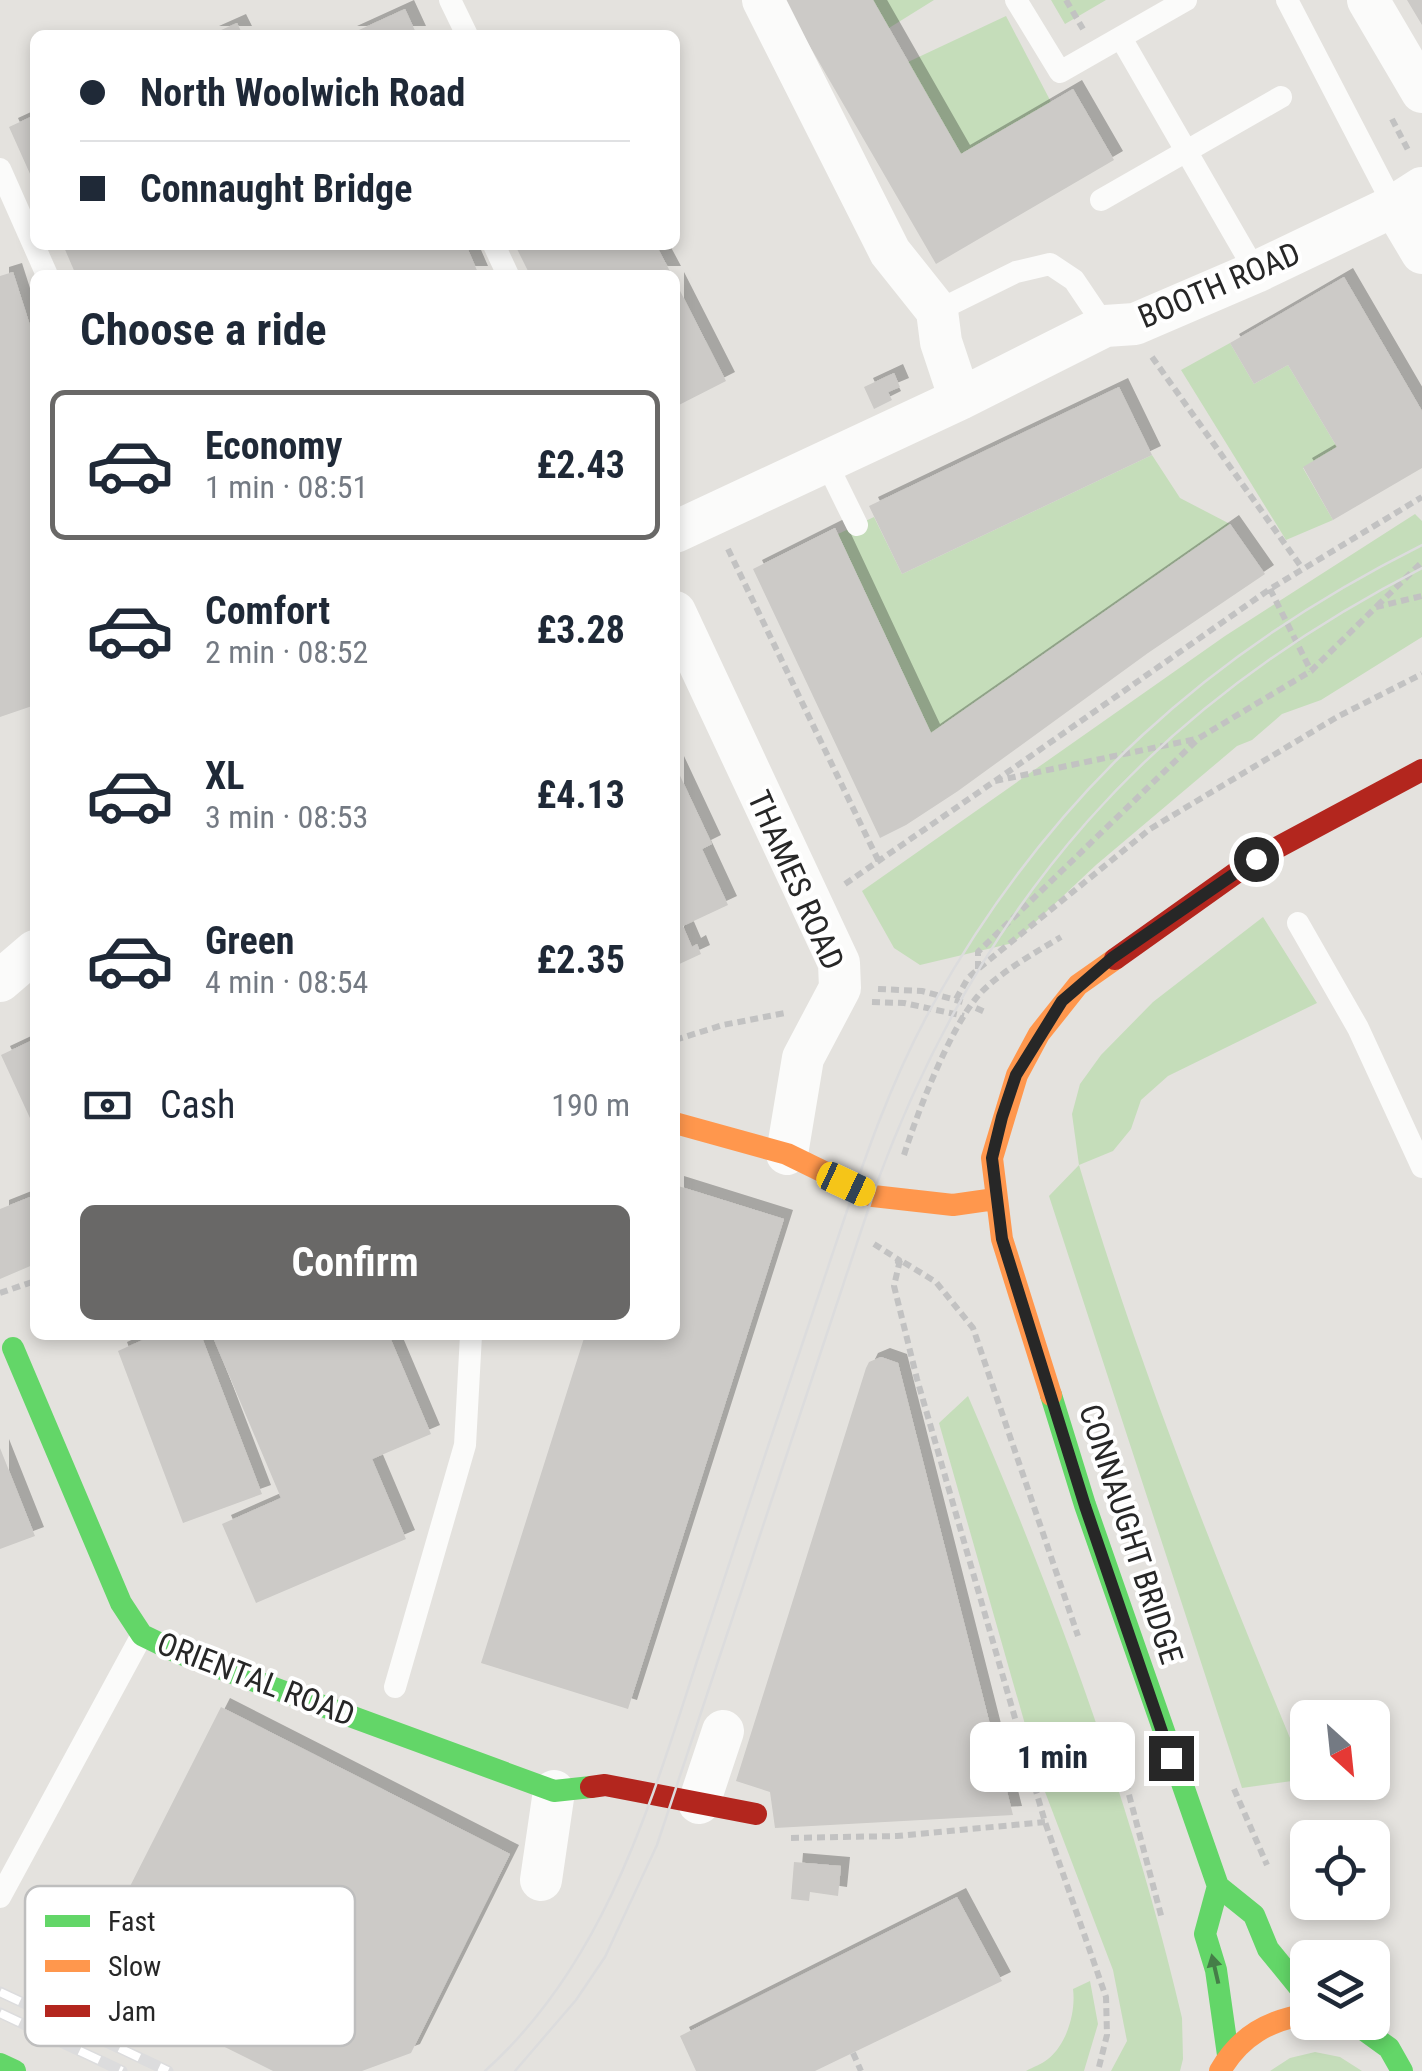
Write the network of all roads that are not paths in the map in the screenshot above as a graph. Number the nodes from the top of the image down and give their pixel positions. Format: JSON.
{"nodes":[{"id":1,"x":450,"y":0,"type":"edge"},
{"id":2,"x":764,"y":0,"type":"edge"},
{"id":3,"x":1016,"y":0,"type":"edge"},
{"id":4,"x":1186,"y":0,"type":"edge"},
{"id":5,"x":1287,"y":0,"type":"edge"},
{"id":6,"x":1368,"y":0,"type":"edge"},
{"id":7,"x":464,"y":30,"type":"edge"},
{"id":8,"x":1122,"y":38,"type":"junction"},
{"id":9,"x":1422,"y":92,"type":"edge"},
{"id":10,"x":1281,"y":96,"type":"dead end"},
{"id":11,"x":1187,"y":150,"type":"junction"},
{"id":12,"x":0,"y":169,"type":"edge"},
{"id":13,"x":1408,"y":197,"type":"edge"},
{"id":14,"x":1101,"y":200,"type":"dead end"},
{"id":15,"x":30,"y":237,"type":"edge"},
{"id":16,"x":1422,"y":254,"type":"edge"},
{"id":17,"x":1256,"y":272,"type":"junction"},
{"id":18,"x":937,"y":311,"type":"junction"},
{"id":19,"x":1129,"y":332,"type":"junction"},
{"id":20,"x":960,"y":400,"type":"junction"},
{"id":21,"x":825,"y":460,"type":"junction"},
{"id":22,"x":857,"y":524,"type":"dead end"},
{"id":23,"x":680,"y":530,"type":"edge"},
{"id":24,"x":680,"y":623,"type":"edge"},
{"id":25,"x":1422,"y":770,"type":"edge"},
{"id":26,"x":1298,"y":924,"type":"dead end"},
{"id":27,"x":30,"y":955,"type":"edge"},
{"id":28,"x":0,"y":980,"type":"edge"},
{"id":29,"x":680,"y":1125,"type":"edge"},
{"id":30,"x":787,"y":1154,"type":"junction"},
{"id":31,"x":1422,"y":1166,"type":"edge"},
{"id":32,"x":995,"y":1199,"type":"junction"},
{"id":33,"x":471,"y":1340,"type":"edge"},
{"id":34,"x":14,"y":1347,"type":"edge"},
{"id":35,"x":142,"y":1635,"type":"junction"},
{"id":36,"x":395,"y":1687,"type":"dead end"},
{"id":37,"x":723,"y":1731,"type":"dead end"},
{"id":38,"x":554,"y":1791,"type":"junction"},
{"id":39,"x":699,"y":1803,"type":"junction"},
{"id":40,"x":756,"y":1814,"type":"dead end"},
{"id":41,"x":541,"y":1880,"type":"dead end"},
{"id":42,"x":1218,"y":1886,"type":"junction"},
{"id":43,"x":0,"y":1896,"type":"edge"},
{"id":44,"x":1290,"y":1976,"type":"edge"},
{"id":45,"x":1290,"y":2016,"type":"edge"},
{"id":46,"x":1378,"y":2040,"type":"edge"},
{"id":47,"x":1224,"y":2063,"type":"edge"},
{"id":48,"x":0,"y":2064,"type":"edge"},
{"id":49,"x":15,"y":2071,"type":"edge"},
{"id":50,"x":1402,"y":2071,"type":"edge"}],
"edges":[{"from":1,"to":7,"type":"lane"},
{"from":2,"to":18,"type":"street"},
{"from":3,"to":8,"type":"lane"},
{"from":4,"to":8,"type":"lane"},
{"from":5,"to":13,"type":"lane"},
{"from":6,"to":9,"type":"street"},
{"from":8,"to":11,"type":"lane"},
{"from":10,"to":11,"type":"lane"},
{"from":11,"to":14,"type":"lane"},
{"from":11,"to":17,"type":"lane"},
{"from":12,"to":15,"type":"lane"},
{"from":13,"to":16,"type":"street"},
{"from":13,"to":17,"type":"street","name":"BOOTH ROAD"},
{"from":17,"to":19,"type":"street","name":"BOOTH ROAD"},
{"from":18,"to":19,"type":"lane"},
{"from":18,"to":20,"type":"street"},
{"from":19,"to":20,"type":"street","name":"BOOTH ROAD"},
{"from":20,"to":21,"type":"street"},
{"from":21,"to":22,"type":"lane"},
{"from":21,"to":23,"type":"street"},
{"from":24,"to":30,"type":"street","name":"THAMES ROAD"},
{"from":25,"to":32,"type":"main road","name":"CONNAUGHT BRIDGE"},
{"from":26,"to":31,"type":"lane"},
{"from":27,"to":28,"type":"street"},
{"from":29,"to":30,"type":"main road"},
{"from":30,"to":32,"type":"main road"},
{"from":32,"to":42,"type":"main road","name":"CONNAUGHT BRIDGE"},
{"from":33,"to":36,"type":"lane"},
{"from":34,"to":35,"type":"main road","name":"ORIENTAL ROAD"},
{"from":35,"to":38,"type":"main road","name":"ORIENTAL ROAD"},
{"from":35,"to":43,"type":"lane"},
{"from":37,"to":39,"type":"street"},
{"from":38,"to":39,"type":"main road","name":"ORIENTAL ROAD"},
{"from":38,"to":41,"type":"street"},
{"from":39,"to":40,"type":"main road","name":"ORIENTAL ROAD"},
{"from":42,"to":44,"type":"main road","name":"CONNAUGHT BRIDGE"},
{"from":47,"to":42,"type":"main road","one_way":true},
{"from":45,"to":47,"type":"main road"},
{"from":46,"to":50,"type":"main road"},
{"from":48,"to":49,"type":"main road"}]}
